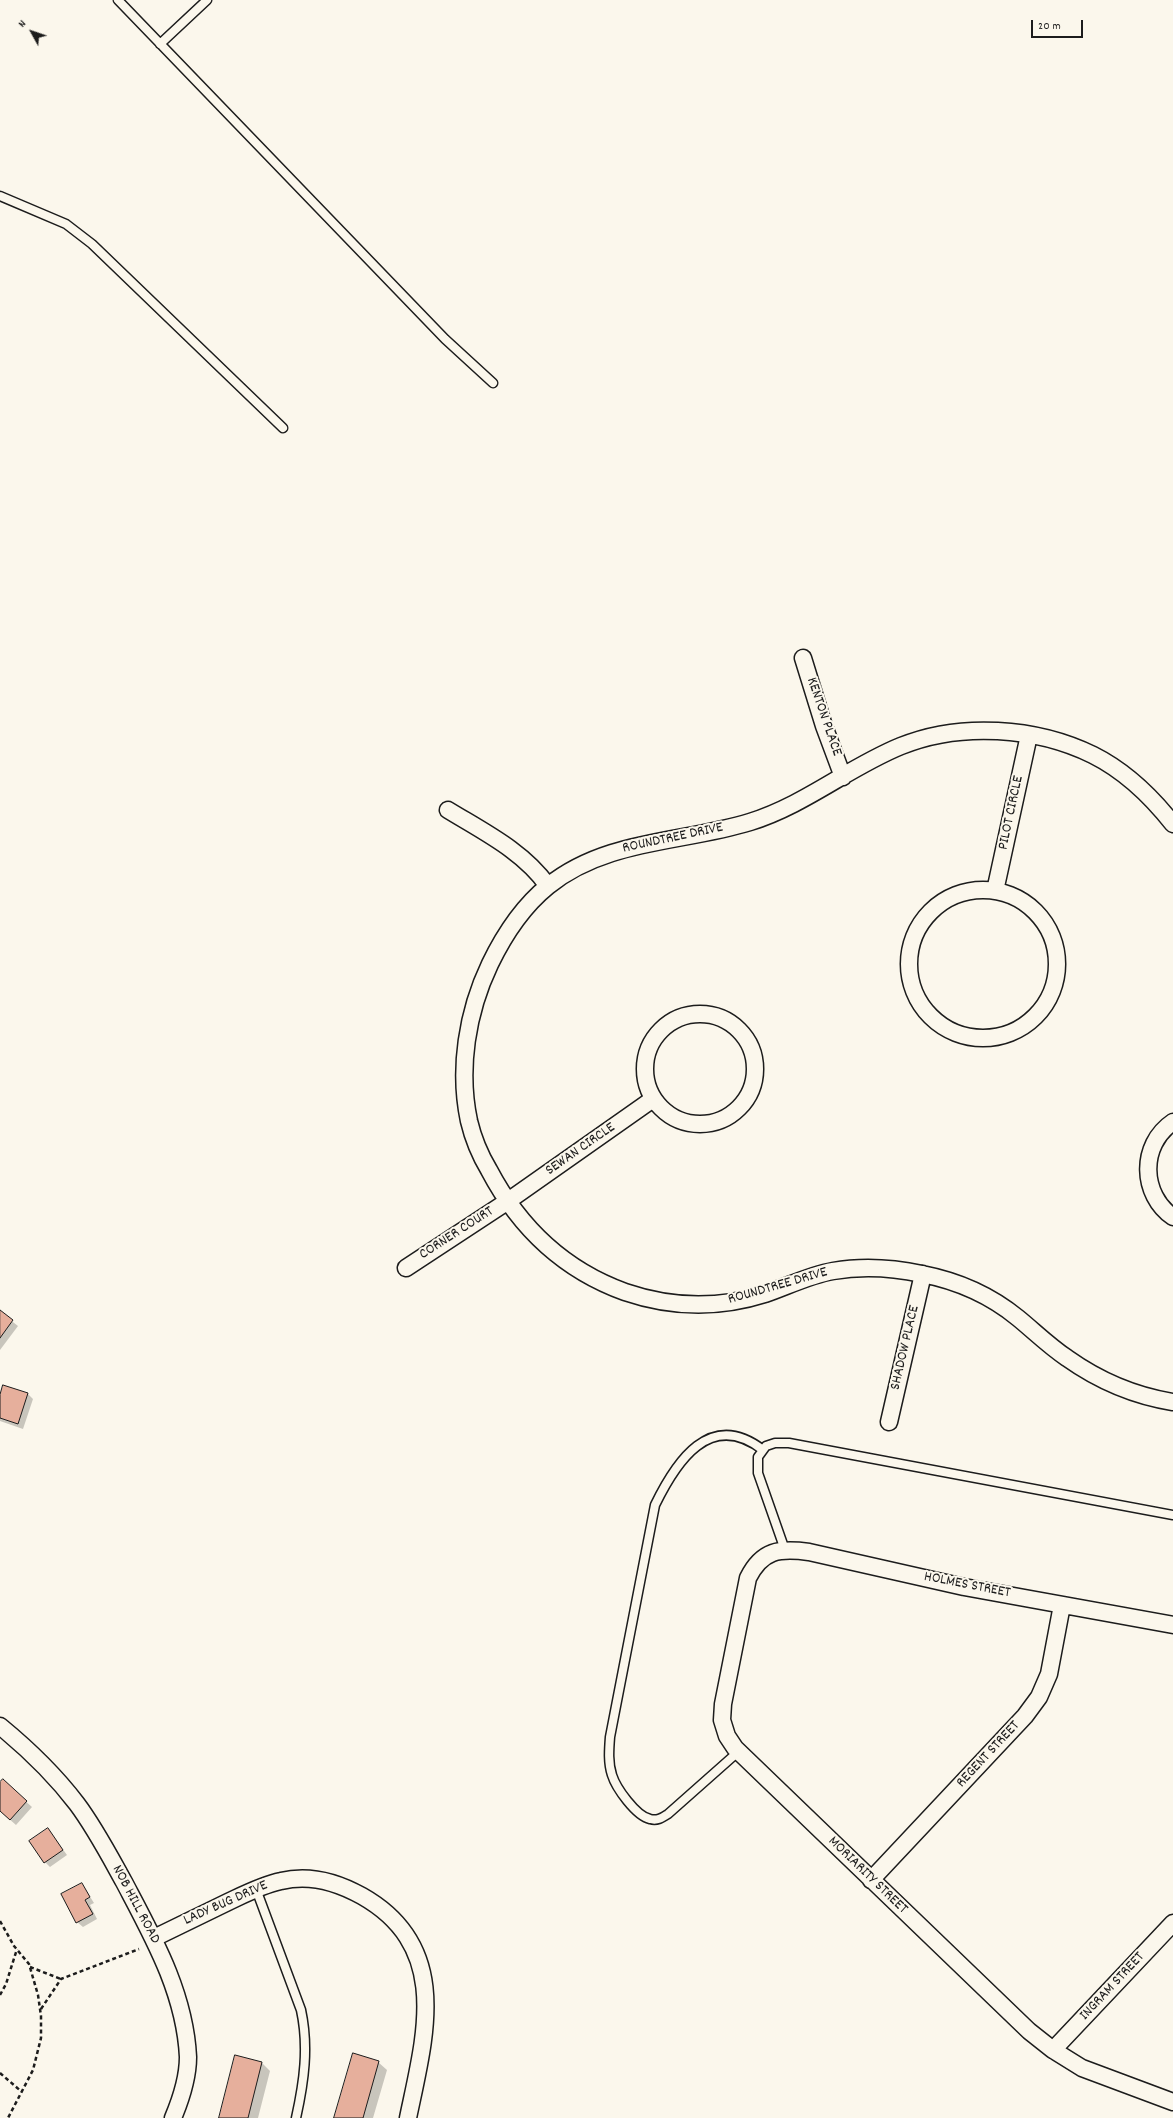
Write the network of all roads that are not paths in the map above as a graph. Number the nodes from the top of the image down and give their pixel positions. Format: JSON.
{"nodes":[{"id":1,"x":118,"y":0,"type":"edge"},
{"id":2,"x":207,"y":0,"type":"edge"},
{"id":3,"x":160,"y":44,"type":"junction"},
{"id":4,"x":0,"y":196,"type":"edge"},
{"id":5,"x":493,"y":383,"type":"dead end"},
{"id":6,"x":283,"y":428,"type":"dead end"},
{"id":7,"x":803,"y":658,"type":"dead end"},
{"id":8,"x":1029,"y":735,"type":"junction"},
{"id":9,"x":843,"y":777,"type":"junction"},
{"id":10,"x":448,"y":810,"type":"dead end"},
{"id":11,"x":1173,"y":824,"type":"edge"},
{"id":12,"x":548,"y":886,"type":"junction"},
{"id":13,"x":995,"y":891,"type":"junction"},
{"id":14,"x":653,"y":1099,"type":"junction"},
{"id":15,"x":1173,"y":1122,"type":"edge"},
{"id":16,"x":508,"y":1201,"type":"junction"},
{"id":17,"x":1173,"y":1217,"type":"edge"},
{"id":18,"x":406,"y":1268,"type":"dead end"},
{"id":19,"x":923,"y":1274,"type":"junction"},
{"id":20,"x":1173,"y":1402,"type":"edge"},
{"id":21,"x":890,"y":1422,"type":"dead end"},
{"id":22,"x":763,"y":1450,"type":"junction"},
{"id":23,"x":1173,"y":1515,"type":"edge"},
{"id":24,"x":785,"y":1550,"type":"junction"},
{"id":25,"x":764,"y":1557,"type":"joint"},
{"id":26,"x":1062,"y":1605,"type":"junction"},
{"id":27,"x":1173,"y":1625,"type":"edge"},
{"id":28,"x":0,"y":1726,"type":"edge"},
{"id":29,"x":738,"y":1752,"type":"junction"},
{"id":30,"x":871,"y":1880,"type":"junction"},
{"id":31,"x":256,"y":1889,"type":"junction"},
{"id":32,"x":1173,"y":1923,"type":"edge"},
{"id":33,"x":154,"y":1938,"type":"junction"},
{"id":34,"x":1053,"y":2050,"type":"junction"},
{"id":35,"x":1173,"y":2102,"type":"edge"},
{"id":36,"x":173,"y":2118,"type":"edge"},
{"id":37,"x":296,"y":2118,"type":"edge"},
{"id":38,"x":408,"y":2118,"type":"edge"}],
"edges":[{"from":1,"to":3,"type":"lane"},
{"from":2,"to":3,"type":"lane"},
{"from":3,"to":5,"type":"lane"},
{"from":4,"to":6,"type":"lane"},
{"from":7,"to":9,"type":"street","name":"KENTON PLACE"},
{"from":8,"to":9,"type":"street","name":"ROUNDTREE DRIVE"},
{"from":8,"to":11,"type":"street","name":"ROUNDTREE DRIVE"},
{"from":8,"to":13,"type":"street","name":"PILOT CIRCLE"},
{"from":9,"to":12,"type":"street","name":"ROUNDTREE DRIVE"},
{"from":10,"to":12,"type":"street"},
{"from":12,"to":16,"type":"street","name":"ROUNDTREE DRIVE"},
{"from":13,"to":13,"type":"street"},
{"from":14,"to":14,"type":"street"},
{"from":14,"to":16,"type":"street","name":"SEWAN CIRCLE"},
{"from":15,"to":17,"type":"street"},
{"from":16,"to":18,"type":"street","name":"CORNER COURT"},
{"from":16,"to":19,"type":"street","name":"ROUNDTREE DRIVE"},
{"from":19,"to":20,"type":"street","name":"ROUNDTREE DRIVE"},
{"from":19,"to":21,"type":"street","name":"SHADOW PLACE"},
{"from":22,"to":23,"type":"lane"},
{"from":22,"to":24,"type":"lane"},
{"from":22,"to":29,"type":"lane"},
{"from":24,"to":25,"type":"street","name":"HOLMES STREET"},
{"from":24,"to":26,"type":"street","name":"HOLMES STREET"},
{"from":25,"to":29,"type":"street","name":"MORIARITY STREET"},
{"from":26,"to":27,"type":"street","name":"HOLMES STREET"},
{"from":26,"to":30,"type":"street","name":"REGENT STREET"},
{"from":28,"to":33,"type":"street","name":"NOB HILL ROAD"},
{"from":29,"to":30,"type":"street","name":"MORIARITY STREET"},
{"from":30,"to":34,"type":"street","name":"MORIARITY STREET"},
{"from":31,"to":33,"type":"street","name":"LADY BUG DRIVE"},
{"from":31,"to":37,"type":"lane"},
{"from":31,"to":38,"type":"street","name":"LADY BUG DRIVE"},
{"from":32,"to":34,"type":"street","name":"INGRAM STREET"},
{"from":33,"to":36,"type":"street","name":"NOB HILL ROAD"},
{"from":34,"to":35,"type":"street","name":"MORIARITY STREET"}]}
